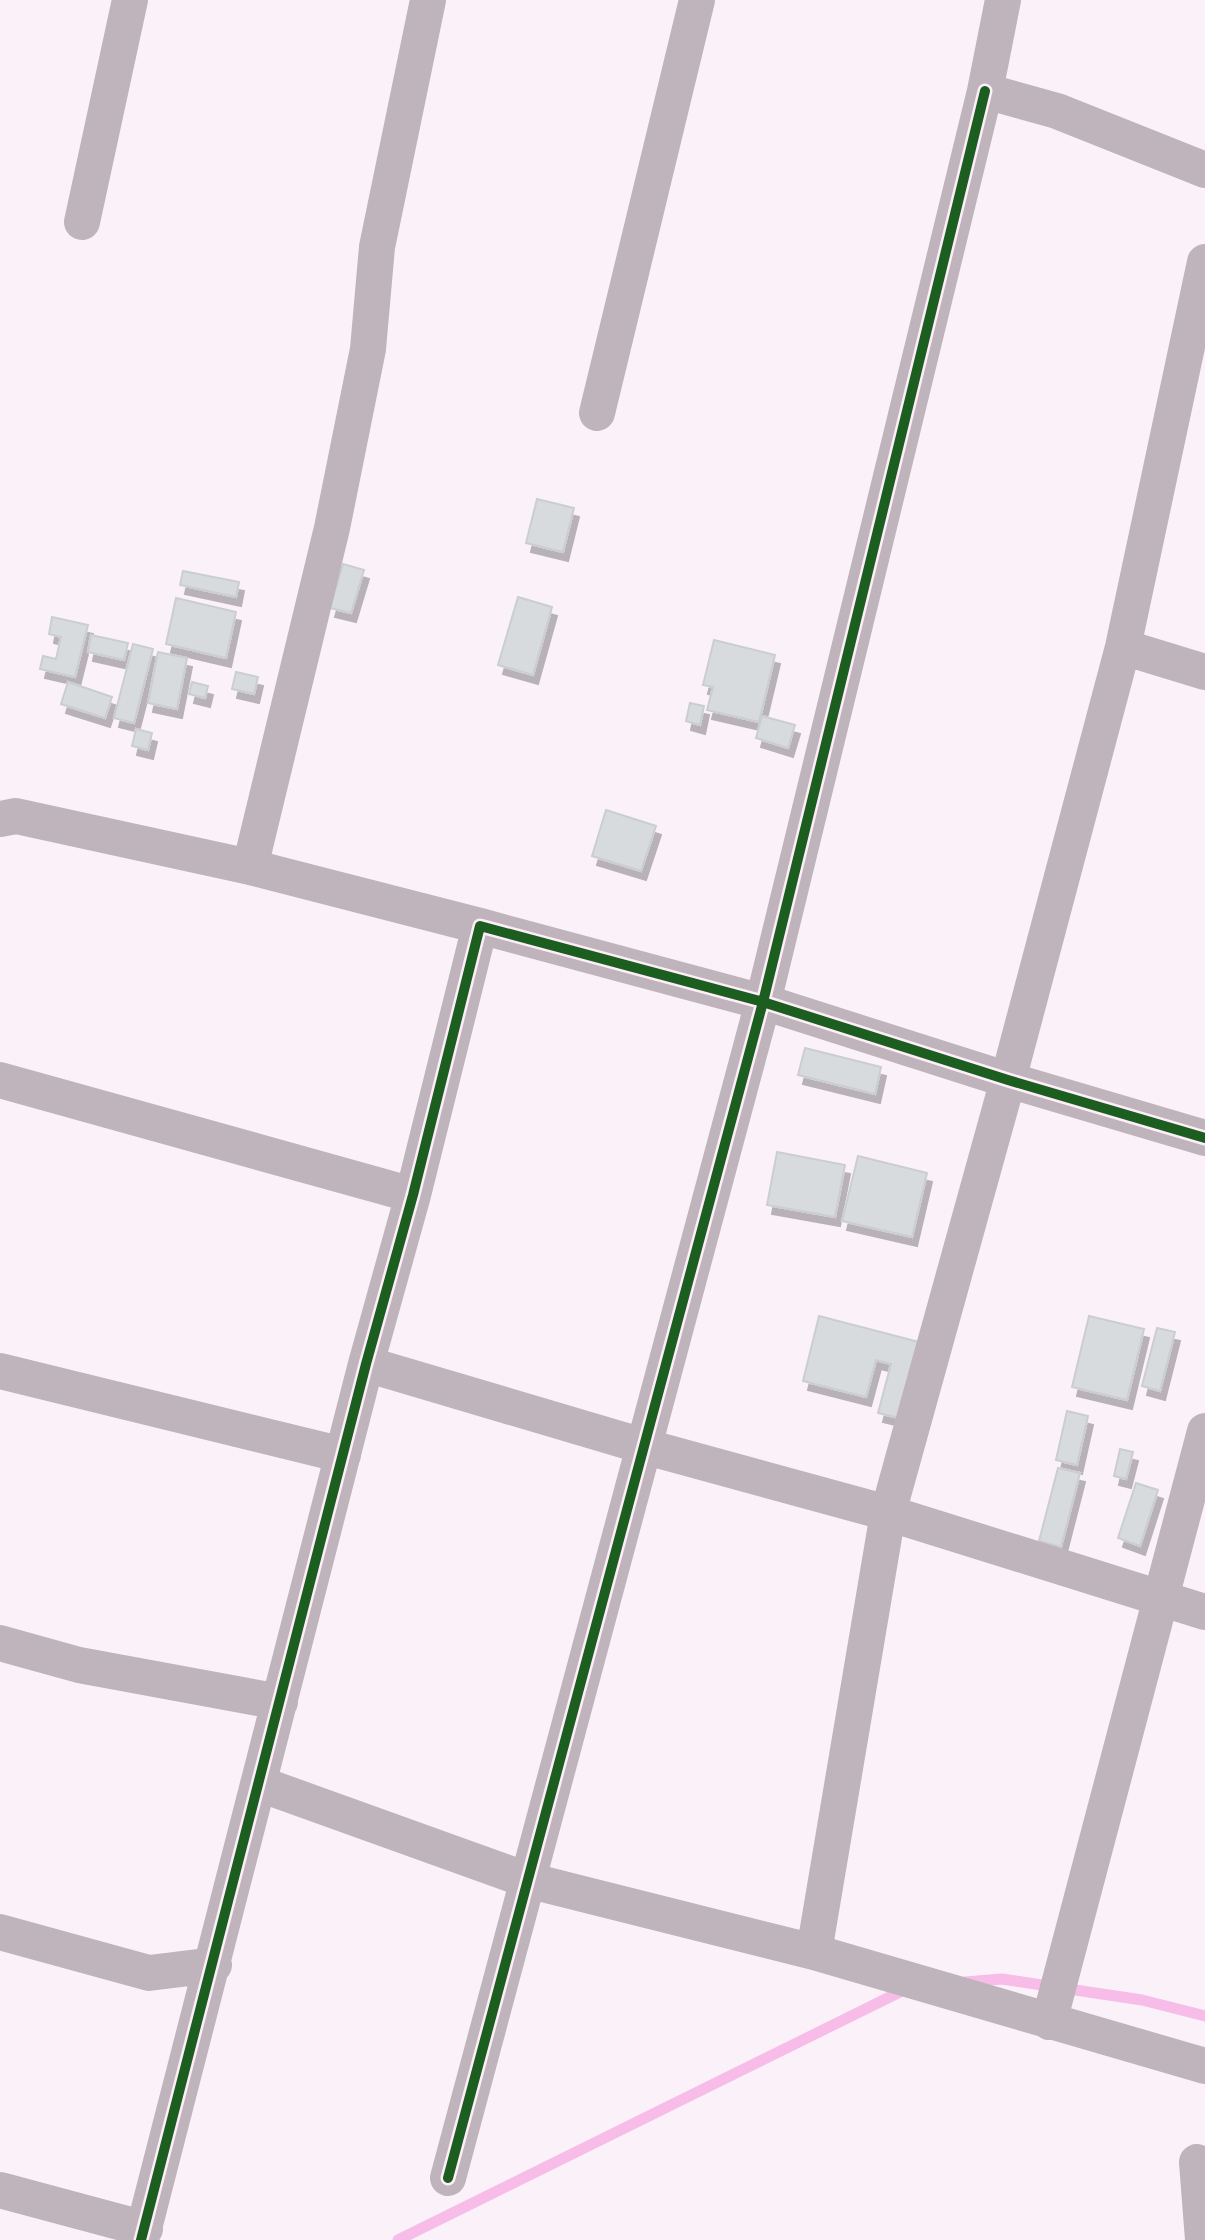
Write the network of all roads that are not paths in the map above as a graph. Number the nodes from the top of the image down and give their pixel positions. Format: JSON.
{"nodes":[{"id":1,"x":130,"y":0,"type":"edge"},
{"id":2,"x":428,"y":0,"type":"edge"},
{"id":3,"x":697,"y":0,"type":"edge"},
{"id":4,"x":1003,"y":0,"type":"edge"},
{"id":5,"x":985,"y":91,"type":"junction"},
{"id":6,"x":1205,"y":170,"type":"edge"},
{"id":7,"x":82,"y":222,"type":"dead end"},
{"id":8,"x":1205,"y":262,"type":"edge"},
{"id":9,"x":597,"y":413,"type":"dead end"},
{"id":10,"x":1123,"y":647,"type":"junction"},
{"id":11,"x":1205,"y":672,"type":"edge"},
{"id":12,"x":0,"y":819,"type":"edge"},
{"id":13,"x":250,"y":867,"type":"junction"},
{"id":14,"x":480,"y":926,"type":"junction"},
{"id":15,"x":763,"y":1002,"type":"junction"},
{"id":16,"x":0,"y":1080,"type":"edge"},
{"id":17,"x":1008,"y":1080,"type":"junction"},
{"id":18,"x":1205,"y":1138,"type":"edge"},
{"id":19,"x":413,"y":1195,"type":"junction"},
{"id":20,"x":366,"y":1364,"type":"junction"},
{"id":21,"x":0,"y":1371,"type":"edge"},
{"id":22,"x":1205,"y":1431,"type":"edge"},
{"id":23,"x":643,"y":1446,"type":"junction"},
{"id":24,"x":343,"y":1455,"type":"junction"},
{"id":25,"x":888,"y":1513,"type":"junction"},
{"id":26,"x":1159,"y":1598,"type":"junction"},
{"id":27,"x":1205,"y":1612,"type":"edge"},
{"id":28,"x":0,"y":1643,"type":"edge"},
{"id":29,"x":280,"y":1702,"type":"junction"},
{"id":30,"x":260,"y":1784,"type":"junction"},
{"id":31,"x":527,"y":1880,"type":"junction"},
{"id":32,"x":0,"y":1932,"type":"edge"},
{"id":33,"x":814,"y":1952,"type":"junction"},
{"id":34,"x":214,"y":1965,"type":"junction"},
{"id":35,"x":1049,"y":2022,"type":"junction"},
{"id":36,"x":1205,"y":2066,"type":"edge"},
{"id":37,"x":1197,"y":2162,"type":"dead end"},
{"id":38,"x":448,"y":2178,"type":"dead end"},
{"id":39,"x":0,"y":2190,"type":"edge"},
{"id":40,"x":143,"y":2234,"type":"edge"},
{"id":41,"x":1203,"y":2240,"type":"edge"}],
"edges":[{"from":1,"to":7,"type":"street"},
{"from":2,"to":13,"type":"street"},
{"from":3,"to":9,"type":"street"},
{"from":4,"to":5,"type":"street"},
{"from":5,"to":6,"type":"street"},
{"from":5,"to":15,"type":"street"},
{"from":8,"to":10,"type":"street"},
{"from":10,"to":11,"type":"street"},
{"from":10,"to":17,"type":"street"},
{"from":12,"to":13,"type":"street"},
{"from":13,"to":14,"type":"street"},
{"from":14,"to":15,"type":"street"},
{"from":14,"to":19,"type":"street"},
{"from":15,"to":17,"type":"street"},
{"from":15,"to":23,"type":"street"},
{"from":16,"to":19,"type":"street"},
{"from":17,"to":18,"type":"street"},
{"from":17,"to":25,"type":"street"},
{"from":19,"to":20,"type":"street"},
{"from":20,"to":23,"type":"street"},
{"from":20,"to":24,"type":"street"},
{"from":21,"to":24,"type":"street"},
{"from":22,"to":26,"type":"street"},
{"from":23,"to":25,"type":"street"},
{"from":23,"to":31,"type":"street"},
{"from":24,"to":29,"type":"street"},
{"from":25,"to":26,"type":"street"},
{"from":25,"to":33,"type":"street"},
{"from":26,"to":27,"type":"street"},
{"from":26,"to":35,"type":"street"},
{"from":28,"to":29,"type":"street"},
{"from":29,"to":30,"type":"street"},
{"from":30,"to":31,"type":"street"},
{"from":30,"to":34,"type":"street"},
{"from":31,"to":33,"type":"street"},
{"from":31,"to":38,"type":"street"},
{"from":32,"to":34,"type":"street"},
{"from":33,"to":35,"type":"street"},
{"from":34,"to":40,"type":"street"},
{"from":35,"to":36,"type":"street"},
{"from":37,"to":41,"type":"street"},
{"from":39,"to":40,"type":"street"}]}
